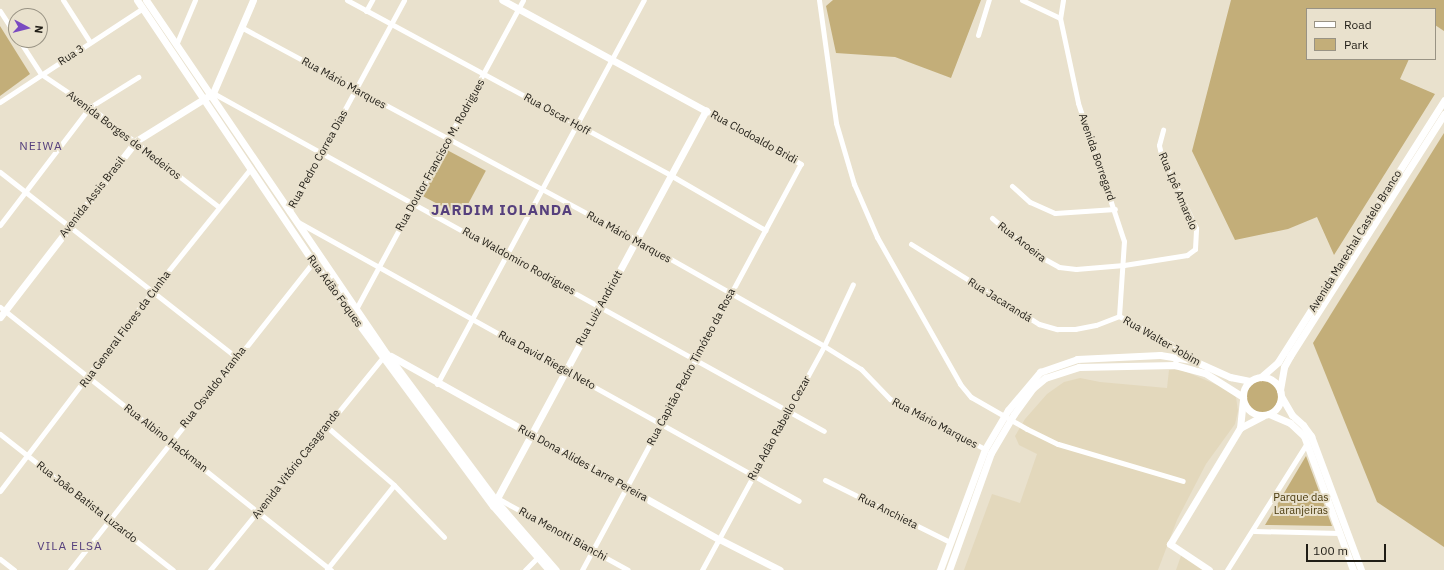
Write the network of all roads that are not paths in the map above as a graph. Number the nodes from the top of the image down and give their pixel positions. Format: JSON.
{"nodes":[{"id":1,"x":63,"y":0,"type":"edge"},
{"id":2,"x":137,"y":0,"type":"edge"},
{"id":3,"x":147,"y":0,"type":"edge"},
{"id":4,"x":195,"y":0,"type":"edge"},
{"id":5,"x":253,"y":0,"type":"edge"},
{"id":6,"x":347,"y":0,"type":"edge"},
{"id":7,"x":372,"y":0,"type":"edge"},
{"id":8,"x":404,"y":0,"type":"edge"},
{"id":9,"x":502,"y":0,"type":"edge"},
{"id":10,"x":523,"y":0,"type":"edge"},
{"id":11,"x":644,"y":0,"type":"edge"},
{"id":12,"x":819,"y":0,"type":"edge"},
{"id":13,"x":989,"y":0,"type":"edge"},
{"id":14,"x":1022,"y":0,"type":"edge"},
{"id":15,"x":1063,"y":0,"type":"edge"},
{"id":16,"x":143,"y":8,"type":"junction"},
{"id":17,"x":518,"y":9,"type":"junction"},
{"id":18,"x":0,"y":11,"type":"edge"},
{"id":19,"x":366,"y":11,"type":"junction"},
{"id":20,"x":1060,"y":18,"type":"junction"},
{"id":21,"x":391,"y":23,"type":"junction"},
{"id":22,"x":8,"y":24,"type":"edge"},
{"id":23,"x":241,"y":27,"type":"junction"},
{"id":24,"x":978,"y":35,"type":"dead end"},
{"id":25,"x":90,"y":42,"type":"junction"},
{"id":26,"x":176,"y":45,"type":"junction"},
{"id":27,"x":24,"y":48,"type":"edge"},
{"id":28,"x":610,"y":61,"type":"junction"},
{"id":29,"x":40,"y":74,"type":"junction"},
{"id":30,"x":484,"y":74,"type":"junction"},
{"id":31,"x":138,"y":77,"type":"dead end"},
{"id":32,"x":356,"y":90,"type":"junction"},
{"id":33,"x":209,"y":95,"type":"junction"},
{"id":34,"x":1444,"y":100,"type":"edge"},
{"id":35,"x":0,"y":102,"type":"edge"},
{"id":36,"x":90,"y":107,"type":"junction"},
{"id":37,"x":706,"y":111,"type":"junction"},
{"id":38,"x":1444,"y":114,"type":"edge"},
{"id":39,"x":576,"y":125,"type":"junction"},
{"id":40,"x":1163,"y":130,"type":"dead end"},
{"id":41,"x":448,"y":139,"type":"junction"},
{"id":42,"x":136,"y":141,"type":"junction"},
{"id":43,"x":321,"y":152,"type":"junction"},
{"id":44,"x":801,"y":164,"type":"joint"},
{"id":45,"x":251,"y":168,"type":"junction"},
{"id":46,"x":0,"y":172,"type":"edge"},
{"id":47,"x":672,"y":176,"type":"junction"},
{"id":48,"x":1012,"y":186,"type":"dead end"},
{"id":49,"x":542,"y":189,"type":"junction"},
{"id":50,"x":24,"y":193,"type":"junction"},
{"id":51,"x":414,"y":203,"type":"junction"},
{"id":52,"x":219,"y":207,"type":"junction"},
{"id":53,"x":1115,"y":209,"type":"junction"},
{"id":54,"x":289,"y":212,"type":"junction"},
{"id":55,"x":992,"y":218,"type":"dead end"},
{"id":56,"x":295,"y":220,"type":"junction"},
{"id":57,"x":0,"y":225,"type":"edge"},
{"id":58,"x":69,"y":227,"type":"junction"},
{"id":59,"x":765,"y":230,"type":"junction"},
{"id":60,"x":637,"y":240,"type":"junction"},
{"id":61,"x":911,"y":244,"type":"dead end"},
{"id":62,"x":506,"y":255,"type":"junction"},
{"id":63,"x":313,"y":262,"type":"junction"},
{"id":64,"x":1124,"y":265,"type":"junction"},
{"id":65,"x":378,"y":268,"type":"junction"},
{"id":66,"x":853,"y":284,"type":"dead end"},
{"id":67,"x":153,"y":290,"type":"junction"},
{"id":68,"x":730,"y":294,"type":"junction"},
{"id":69,"x":601,"y":305,"type":"junction"},
{"id":70,"x":356,"y":308,"type":"junction"},
{"id":71,"x":2,"y":309,"type":"edge"},
{"id":72,"x":1119,"y":316,"type":"junction"},
{"id":73,"x":0,"y":317,"type":"edge"},
{"id":74,"x":472,"y":318,"type":"junction"},
{"id":75,"x":824,"y":346,"type":"junction"},
{"id":76,"x":1175,"y":346,"type":"junction"},
{"id":77,"x":236,"y":356,"type":"junction"},
{"id":78,"x":384,"y":356,"type":"junction"},
{"id":79,"x":1174,"y":356,"type":"junction"},
{"id":80,"x":696,"y":360,"type":"junction"},
{"id":81,"x":1192,"y":360,"type":"junction"},
{"id":82,"x":566,"y":369,"type":"junction"},
{"id":83,"x":1205,"y":373,"type":"junction"},
{"id":84,"x":89,"y":377,"type":"junction"},
{"id":85,"x":1261,"y":377,"type":"junction"},
{"id":86,"x":1250,"y":381,"type":"junction"},
{"id":87,"x":437,"y":384,"type":"junction"},
{"id":88,"x":1280,"y":393,"type":"junction"},
{"id":89,"x":1243,"y":399,"type":"junction"},
{"id":90,"x":788,"y":411,"type":"junction"},
{"id":91,"x":1266,"y":415,"type":"junction"},
{"id":92,"x":661,"y":424,"type":"junction"},
{"id":93,"x":326,"y":426,"type":"junction"},
{"id":94,"x":1240,"y":428,"type":"junction"},
{"id":95,"x":824,"y":431,"type":"dead end"},
{"id":96,"x":0,"y":434,"type":"edge"},
{"id":97,"x":531,"y":434,"type":"junction"},
{"id":98,"x":171,"y":442,"type":"junction"},
{"id":99,"x":1307,"y":444,"type":"junction"},
{"id":100,"x":985,"y":449,"type":"junction"},
{"id":101,"x":28,"y":456,"type":"junction"},
{"id":102,"x":753,"y":475,"type":"junction"},
{"id":103,"x":825,"y":480,"type":"dead end"},
{"id":104,"x":1183,"y":481,"type":"dead end"},
{"id":105,"x":394,"y":485,"type":"junction"},
{"id":106,"x":626,"y":487,"type":"junction"},
{"id":107,"x":0,"y":491,"type":"edge"},
{"id":108,"x":799,"y":501,"type":"dead end"},
{"id":109,"x":495,"y":502,"type":"junction"},
{"id":110,"x":260,"y":511,"type":"junction"},
{"id":111,"x":110,"y":520,"type":"junction"},
{"id":112,"x":1254,"y":531,"type":"junction"},
{"id":113,"x":1340,"y":533,"type":"junction"},
{"id":114,"x":444,"y":537,"type":"dead end"},
{"id":115,"x":719,"y":539,"type":"junction"},
{"id":116,"x":950,"y":542,"type":"junction"},
{"id":117,"x":592,"y":551,"type":"junction"},
{"id":118,"x":538,"y":557,"type":"junction"},
{"id":119,"x":0,"y":558,"type":"edge"},
{"id":120,"x":329,"y":569,"type":"edge"},
{"id":121,"x":14,"y":570,"type":"edge"},
{"id":122,"x":70,"y":570,"type":"edge"},
{"id":123,"x":173,"y":570,"type":"edge"},
{"id":124,"x":210,"y":570,"type":"edge"},
{"id":125,"x":524,"y":570,"type":"edge"},
{"id":126,"x":549,"y":570,"type":"edge"},
{"id":127,"x":556,"y":570,"type":"edge"},
{"id":128,"x":582,"y":570,"type":"edge"},
{"id":129,"x":628,"y":570,"type":"edge"},
{"id":130,"x":702,"y":570,"type":"edge"},
{"id":131,"x":780,"y":570,"type":"edge"},
{"id":132,"x":940,"y":570,"type":"edge"},
{"id":133,"x":949,"y":570,"type":"edge"},
{"id":134,"x":1209,"y":570,"type":"edge"},
{"id":135,"x":1227,"y":570,"type":"edge"},
{"id":136,"x":1353,"y":570,"type":"edge"},
{"id":137,"x":1361,"y":570,"type":"edge"}],
"edges":[{"from":1,"to":25,"type":"street"},
{"from":2,"to":16,"type":"main road","name":"Rua Adão Foques"},
{"from":3,"to":26,"type":"main road","name":"Rua Adão Foques"},
{"from":4,"to":26,"type":"street"},
{"from":5,"to":23,"type":"main road"},
{"from":6,"to":19,"type":"street","name":"Rua Oscar Hoff"},
{"from":7,"to":19,"type":"street"},
{"from":8,"to":21,"type":"street","name":"Rua Pedro Correa Dias"},
{"from":9,"to":17,"type":"main road"},
{"from":10,"to":17,"type":"street","name":"Rua Doutor Francisco M. Rodrigues"},
{"from":11,"to":28,"type":"street"},
{"from":12,"to":104,"type":"street"},
{"from":13,"to":24,"type":"street"},
{"from":14,"to":20,"type":"street"},
{"from":15,"to":20,"type":"street","name":"Avenida Borregard"},
{"from":16,"to":25,"type":"street","name":"Rua 3"},
{"from":16,"to":33,"type":"main road","name":"Rua Adão Foques"},
{"from":17,"to":28,"type":"main road"},
{"from":17,"to":30,"type":"street","name":"Rua Doutor Francisco M. Rodrigues"},
{"from":18,"to":22,"type":"street"},
{"from":19,"to":21,"type":"street","name":"Rua Oscar Hoff"},
{"from":20,"to":53,"type":"street","name":"Avenida Borregard"},
{"from":21,"to":30,"type":"street","name":"Rua Oscar Hoff"},
{"from":21,"to":32,"type":"street","name":"Rua Pedro Correa Dias"},
{"from":23,"to":32,"type":"street","name":"Rua Mário Marques"},
{"from":23,"to":33,"type":"main road"},
{"from":25,"to":29,"type":"street","name":"Rua 3"},
{"from":26,"to":33,"type":"main road","name":"Rua Adão Foques"},
{"from":27,"to":29,"type":"street","name":"Avenida Borges de Medeiros"},
{"from":28,"to":37,"type":"main road"},
{"from":28,"to":39,"type":"street"},
{"from":29,"to":35,"type":"street","name":"Rua 3"},
{"from":29,"to":36,"type":"street","name":"Avenida Borges de Medeiros"},
{"from":30,"to":39,"type":"street","name":"Rua Oscar Hoff"},
{"from":30,"to":41,"type":"street","name":"Rua Doutor Francisco M. Rodrigues"},
{"from":31,"to":36,"type":"street"},
{"from":32,"to":41,"type":"street","name":"Rua Mário Marques"},
{"from":32,"to":43,"type":"street","name":"Rua Pedro Correa Dias"},
{"from":33,"to":42,"type":"main road","name":"Avenida Assis Brasil"},
{"from":33,"to":43,"type":"street","name":"Rua Waldomiro Rodrigues"},
{"from":33,"to":45,"type":"main road","name":"Rua Adão Foques"},
{"from":33,"to":54,"type":"main road","name":"Rua Adão Foques"},
{"from":34,"to":85,"type":"main road","name":"Avenida Marechal Castelo Branco"},
{"from":36,"to":42,"type":"street","name":"Avenida Borges de Medeiros"},
{"from":36,"to":50,"type":"street"},
{"from":37,"to":44,"type":"street","name":"Rua Clodoaldo Bridi"},
{"from":37,"to":47,"type":"main road","name":"Rua Luiz Andriott"},
{"from":38,"to":88,"type":"main road","name":"Avenida Marechal Castelo Branco"},
{"from":39,"to":47,"type":"street","name":"Rua Oscar Hoff"},
{"from":39,"to":49,"type":"street"},
{"from":40,"to":64,"type":"street","name":"Rua Ipê Amarelo"},
{"from":41,"to":49,"type":"street","name":"Rua Mário Marques"},
{"from":41,"to":51,"type":"street","name":"Rua Doutor Francisco M. Rodrigues"},
{"from":42,"to":52,"type":"street","name":"Avenida Borges de Medeiros"},
{"from":42,"to":58,"type":"main road","name":"Avenida Assis Brasil"},
{"from":43,"to":51,"type":"street","name":"Rua Waldomiro Rodrigues"},
{"from":43,"to":54,"type":"street","name":"Rua Pedro Correa Dias"},
{"from":44,"to":59,"type":"street","name":"Rua Capitão Pedro Timóteo da Rosa"},
{"from":45,"to":52,"type":"street","name":"Rua General Flores da Cunha"},
{"from":45,"to":63,"type":"main road","name":"Rua Adão Foques"},
{"from":46,"to":50,"type":"street"},
{"from":47,"to":59,"type":"street","name":"Rua Oscar Hoff"},
{"from":47,"to":60,"type":"main road","name":"Rua Luiz Andriott"},
{"from":48,"to":53,"type":"street"},
{"from":49,"to":60,"type":"street","name":"Rua Mário Marques"},
{"from":49,"to":62,"type":"street"},
{"from":50,"to":57,"type":"street"},
{"from":50,"to":58,"type":"street"},
{"from":51,"to":62,"type":"street","name":"Rua Waldomiro Rodrigues"},
{"from":51,"to":65,"type":"street","name":"Rua Doutor Francisco M. Rodrigues"},
{"from":52,"to":67,"type":"street","name":"Rua General Flores da Cunha"},
{"from":53,"to":64,"type":"street","name":"Avenida Borregard"},
{"from":54,"to":56,"type":"main road","name":"Rua Adão Foques"},
{"from":55,"to":64,"type":"street","name":"Rua Aroeira"},
{"from":56,"to":65,"type":"street","name":"Rua David Riegel Neto"},
{"from":56,"to":70,"type":"main road","name":"Rua Adão Foques"},
{"from":58,"to":67,"type":"street"},
{"from":58,"to":71,"type":"main road","name":"Avenida Assis Brasil"},
{"from":59,"to":68,"type":"street","name":"Rua Capitão Pedro Timóteo da Rosa"},
{"from":60,"to":68,"type":"street","name":"Rua Mário Marques"},
{"from":60,"to":69,"type":"main road","name":"Rua Luiz Andriott"},
{"from":61,"to":72,"type":"street","name":"Rua Jacarandá"},
{"from":62,"to":69,"type":"street","name":"Rua Waldomiro Rodrigues"},
{"from":62,"to":74,"type":"street"},
{"from":63,"to":77,"type":"street","name":"Rua Osvaldo Aranha"},
{"from":63,"to":78,"type":"main road","name":"Rua Adão Foques"},
{"from":64,"to":72,"type":"street","name":"Avenida Borregard"},
{"from":65,"to":70,"type":"street","name":"Rua Doutor Francisco M. Rodrigues"},
{"from":65,"to":74,"type":"street","name":"Rua David Riegel Neto"},
{"from":66,"to":75,"type":"street","name":"Rua Adão Rabello Cezar"},
{"from":67,"to":77,"type":"street"},
{"from":67,"to":84,"type":"street","name":"Rua General Flores da Cunha"},
{"from":68,"to":75,"type":"street","name":"Rua Mário Marques"},
{"from":68,"to":80,"type":"street","name":"Rua Capitão Pedro Timóteo da Rosa"},
{"from":69,"to":80,"type":"street","name":"Rua Waldomiro Rodrigues"},
{"from":69,"to":82,"type":"main road","name":"Rua Luiz Andriott"},
{"from":70,"to":78,"type":"main road","name":"Rua Adão Foques"},
{"from":71,"to":73,"type":"main road","name":"Avenida Assis Brasil"},
{"from":71,"to":84,"type":"street","name":"Rua Albino Hackman"},
{"from":72,"to":76,"type":"street","name":"Rua Walter Jobim"},
{"from":74,"to":82,"type":"street","name":"Rua David Riegel Neto"},
{"from":74,"to":87,"type":"street"},
{"from":75,"to":90,"type":"street","name":"Rua Adão Rabello Cezar"},
{"from":75,"to":100,"type":"street","name":"Rua Mário Marques"},
{"from":76,"to":79,"type":"main road"},
{"from":76,"to":81,"type":"street","name":"Rua Walter Jobim"},
{"from":77,"to":98,"type":"street","name":"Rua Osvaldo Aranha"},
{"from":78,"to":87,"type":"main road","name":"Rua Dona Alides Larre Pereira"},
{"from":78,"to":93,"type":"street","name":"Avenida Vitório Casagrande"},
{"from":78,"to":109,"type":"main road","name":"Rua Adão Foques"},
{"from":79,"to":81,"type":"main road"},
{"from":79,"to":83,"type":"main road"},
{"from":79,"to":100,"type":"main road"},
{"from":80,"to":90,"type":"street","name":"Rua Waldomiro Rodrigues"},
{"from":80,"to":92,"type":"street","name":"Rua Capitão Pedro Timóteo da Rosa"},
{"from":81,"to":86,"type":"main road","name":"Rua Walter Jobim"},
{"from":82,"to":92,"type":"street","name":"Rua David Riegel Neto"},
{"from":82,"to":97,"type":"main road","name":"Rua Luiz Andriott"},
{"from":83,"to":89,"type":"main road","name":"Rua Walter Jobim"},
{"from":83,"to":133,"type":"main road","name":"Rua Walter Jobim"},
{"from":84,"to":98,"type":"street","name":"Rua Albino Hackman"},
{"from":84,"to":101,"type":"street","name":"Rua General Flores da Cunha"},
{"from":85,"to":86,"type":"main road"},
{"from":85,"to":88,"type":"main road"},
{"from":86,"to":89,"type":"main road"},
{"from":87,"to":97,"type":"main road","name":"Rua Dona Alides Larre Pereira"},
{"from":88,"to":91,"type":"main road"},
{"from":88,"to":137,"type":"main road"},
{"from":89,"to":91,"type":"main road"},
{"from":89,"to":94,"type":"main road"},
{"from":90,"to":95,"type":"street","name":"Rua Waldomiro Rodrigues"},
{"from":90,"to":102,"type":"street","name":"Rua Adão Rabello Cezar"},
{"from":91,"to":94,"type":"main road"},
{"from":91,"to":99,"type":"main road"},
{"from":92,"to":102,"type":"street","name":"Rua David Riegel Neto"},
{"from":92,"to":106,"type":"street","name":"Rua Capitão Pedro Timóteo da Rosa"},
{"from":93,"to":105,"type":"street"},
{"from":93,"to":110,"type":"street","name":"Avenida Vitório Casagrande"},
{"from":94,"to":134,"type":"main road"},
{"from":96,"to":101,"type":"street","name":"Rua João Batista Luzardo"},
{"from":97,"to":106,"type":"main road","name":"Rua Dona Alides Larre Pereira"},
{"from":97,"to":109,"type":"main road","name":"Rua Luiz Andriott"},
{"from":98,"to":110,"type":"street","name":"Rua Albino Hackman"},
{"from":98,"to":111,"type":"street","name":"Rua Osvaldo Aranha"},
{"from":99,"to":112,"type":"street"},
{"from":99,"to":113,"type":"main road"},
{"from":100,"to":116,"type":"main road"},
{"from":101,"to":107,"type":"street","name":"Rua General Flores da Cunha"},
{"from":101,"to":111,"type":"street","name":"Rua João Batista Luzardo"},
{"from":102,"to":108,"type":"street","name":"Rua David Riegel Neto"},
{"from":102,"to":115,"type":"street","name":"Rua Adão Rabello Cezar"},
{"from":103,"to":116,"type":"street","name":"Rua Anchieta"},
{"from":105,"to":114,"type":"street"},
{"from":105,"to":120,"type":"street"},
{"from":106,"to":115,"type":"main road","name":"Rua Dona Alides Larre Pereira"},
{"from":106,"to":117,"type":"street","name":"Rua Capitão Pedro Timóteo da Rosa"},
{"from":109,"to":117,"type":"street","name":"Rua Menotti Bianchi"},
{"from":109,"to":118,"type":"main road","name":"Rua Adão Foques"},
{"from":109,"to":127,"type":"main road","name":"Rua Adão Foques"},
{"from":110,"to":120,"type":"street","name":"Rua Albino Hackman"},
{"from":110,"to":124,"type":"street","name":"Avenida Vitório Casagrande"},
{"from":111,"to":122,"type":"street","name":"Rua Osvaldo Aranha"},
{"from":111,"to":123,"type":"street","name":"Rua João Batista Luzardo"},
{"from":112,"to":113,"type":"street"},
{"from":112,"to":135,"type":"street"},
{"from":113,"to":136,"type":"main road"},
{"from":115,"to":130,"type":"street","name":"Rua Adão Rabello Cezar"},
{"from":115,"to":131,"type":"main road","name":"Rua Dona Alides Larre Pereira"},
{"from":116,"to":132,"type":"main road"},
{"from":117,"to":128,"type":"street","name":"Rua Capitão Pedro Timóteo da Rosa"},
{"from":117,"to":129,"type":"street","name":"Rua Menotti Bianchi"},
{"from":118,"to":125,"type":"street"},
{"from":118,"to":126,"type":"main road","name":"Rua Adão Foques"},
{"from":119,"to":121,"type":"street"}]}
